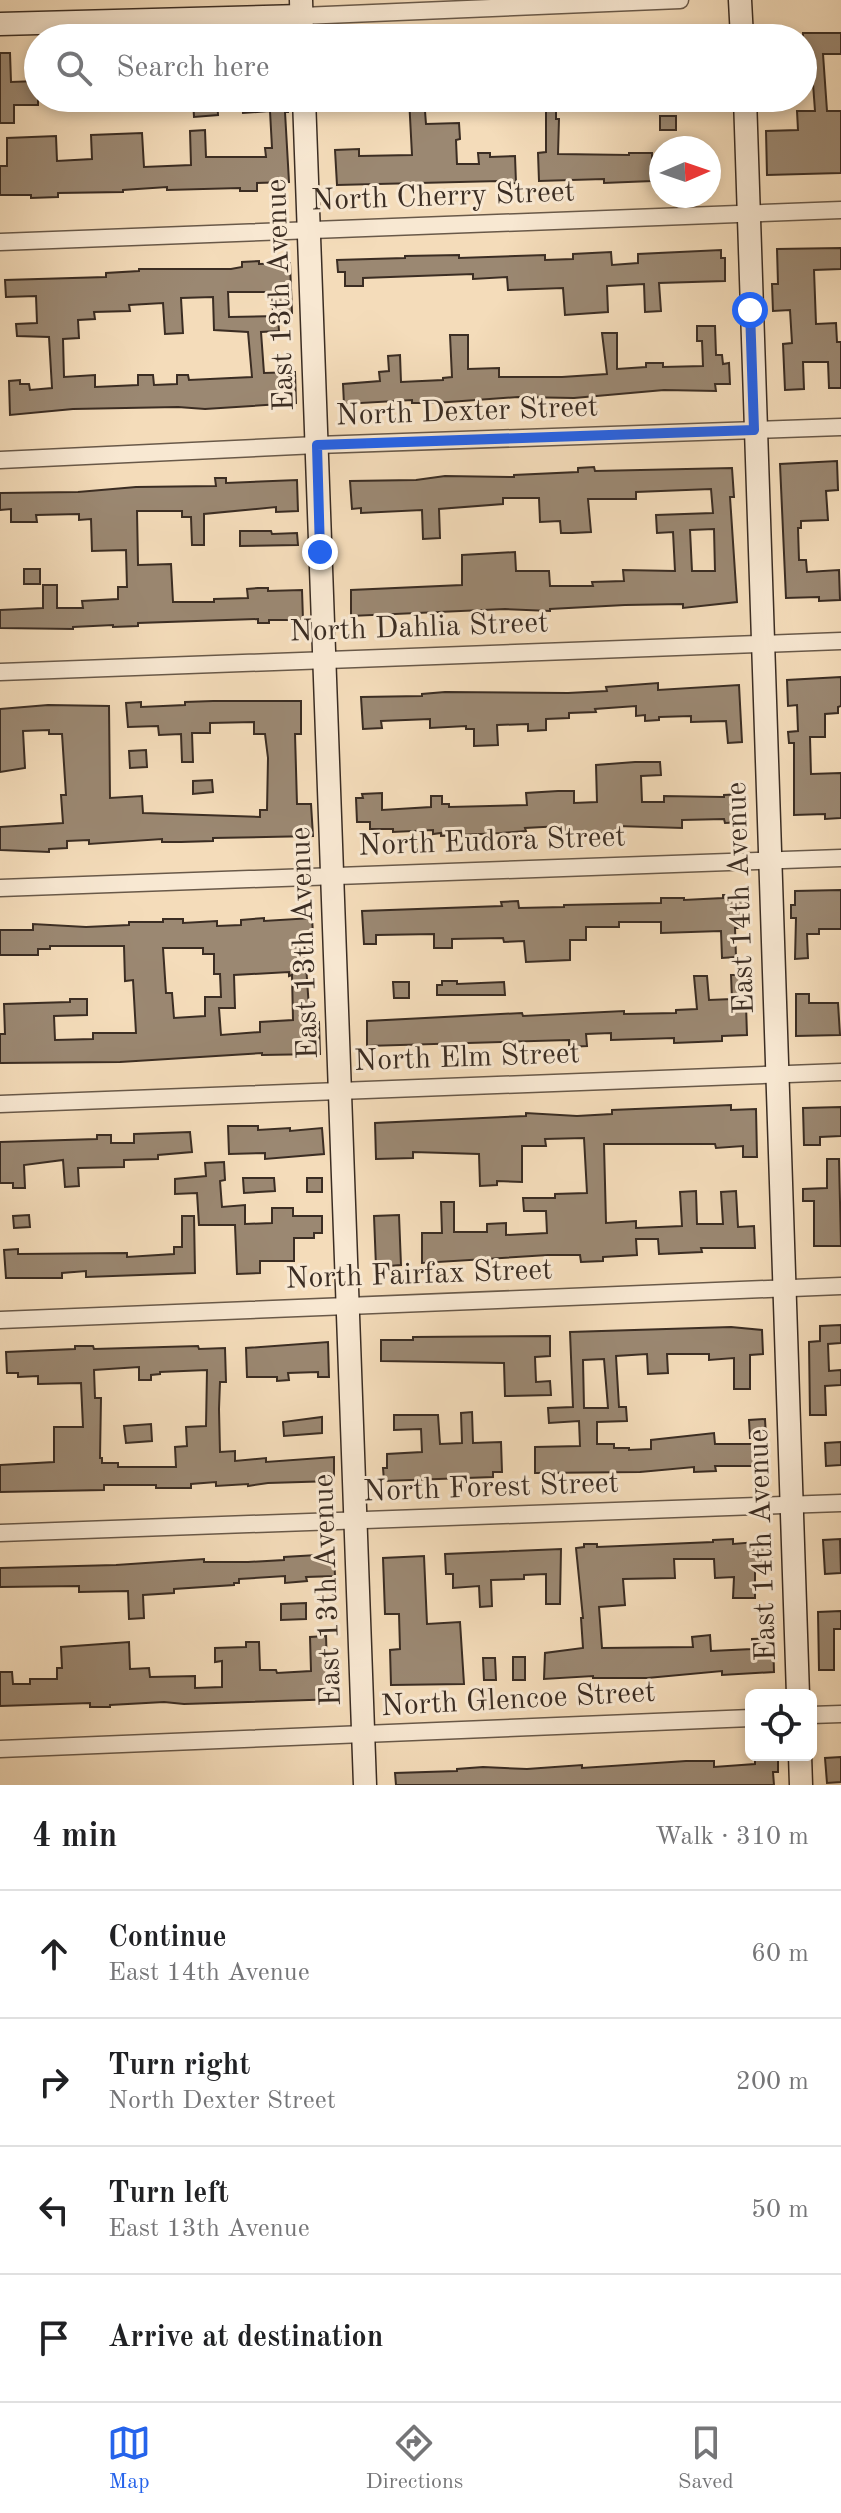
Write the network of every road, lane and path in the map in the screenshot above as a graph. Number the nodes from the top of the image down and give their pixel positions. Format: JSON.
{"nodes":[{"id":1,"x":680,"y":0,"type":"edge"},
{"id":2,"x":740,"y":0,"type":"edge"},
{"id":3,"x":302,"y":18,"type":"edge"},
{"id":4,"x":0,"y":24,"type":"edge"},
{"id":5,"x":741,"y":24,"type":"edge"},
{"id":6,"x":305,"y":112,"type":"edge"},
{"id":7,"x":745,"y":112,"type":"edge"},
{"id":8,"x":841,"y":210,"type":"edge"},
{"id":9,"x":748,"y":213,"type":"junction"},
{"id":10,"x":309,"y":230,"type":"junction"},
{"id":11,"x":0,"y":242,"type":"edge"},
{"id":12,"x":841,"y":427,"type":"edge"},
{"id":13,"x":754,"y":430,"type":"junction"},
{"id":14,"x":317,"y":445,"type":"junction"},
{"id":15,"x":0,"y":460,"type":"edge"},
{"id":16,"x":841,"y":641,"type":"edge"},
{"id":17,"x":762,"y":644,"type":"junction"},
{"id":18,"x":324,"y":660,"type":"junction"},
{"id":19,"x":0,"y":672,"type":"edge"},
{"id":20,"x":841,"y":858,"type":"edge"},
{"id":21,"x":770,"y":861,"type":"junction"},
{"id":22,"x":333,"y":875,"type":"junction"},
{"id":23,"x":0,"y":888,"type":"edge"},
{"id":24,"x":841,"y":1072,"type":"edge"},
{"id":25,"x":777,"y":1074,"type":"junction"},
{"id":26,"x":340,"y":1091,"type":"junction"},
{"id":27,"x":0,"y":1104,"type":"edge"},
{"id":28,"x":841,"y":1286,"type":"edge"},
{"id":29,"x":784,"y":1288,"type":"junction"},
{"id":30,"x":347,"y":1305,"type":"junction"},
{"id":31,"x":0,"y":1320,"type":"edge"},
{"id":32,"x":841,"y":1503,"type":"edge"},
{"id":33,"x":791,"y":1505,"type":"junction"},
{"id":34,"x":356,"y":1522,"type":"junction"},
{"id":35,"x":0,"y":1533,"type":"edge"},
{"id":36,"x":798,"y":1689,"type":"edge"},
{"id":37,"x":841,"y":1714,"type":"edge"},
{"id":38,"x":817,"y":1715,"type":"edge"},
{"id":39,"x":745,"y":1718,"type":"edge"},
{"id":40,"x":364,"y":1735,"type":"junction"},
{"id":41,"x":0,"y":1749,"type":"edge"},
{"id":42,"x":800,"y":1761,"type":"edge"},
{"id":43,"x":365,"y":1785,"type":"edge"},
{"id":44,"x":801,"y":1785,"type":"edge"}],
"edges":[{"from":1,"to":3,"type":"street"},
{"from":2,"to":5,"type":"main road"},
{"from":3,"to":4,"type":"main road"},
{"from":6,"to":10,"type":"main road","name":"East 13th Avenue"},
{"from":7,"to":9,"type":"main road","name":"East 14th Avenue"},
{"from":8,"to":9,"type":"street","name":"North Cherry Street"},
{"from":9,"to":10,"type":"street","name":"North Cherry Street"},
{"from":9,"to":13,"type":"main road","name":"East 14th Avenue"},
{"from":10,"to":11,"type":"street","name":"North Cherry Street"},
{"from":10,"to":14,"type":"main road","name":"East 13th Avenue"},
{"from":12,"to":13,"type":"street","name":"North Dexter Street"},
{"from":13,"to":14,"type":"street","name":"North Dexter Street"},
{"from":13,"to":17,"type":"main road","name":"East 14th Avenue"},
{"from":14,"to":15,"type":"street","name":"North Dexter Street"},
{"from":14,"to":18,"type":"main road","name":"East 13th Avenue"},
{"from":16,"to":17,"type":"street","name":"North Dahlia Street"},
{"from":17,"to":18,"type":"street","name":"North Dahlia Street"},
{"from":17,"to":21,"type":"main road","name":"East 14th Avenue"},
{"from":18,"to":19,"type":"street","name":"North Dahlia Street"},
{"from":18,"to":22,"type":"main road","name":"East 13th Avenue"},
{"from":20,"to":21,"type":"street","name":"North Eudora Street"},
{"from":21,"to":22,"type":"street","name":"North Eudora Street"},
{"from":21,"to":25,"type":"main road","name":"East 14th Avenue"},
{"from":22,"to":23,"type":"street","name":"North Eudora Street"},
{"from":22,"to":26,"type":"main road","name":"East 13th Avenue"},
{"from":24,"to":25,"type":"street","name":"North Elm Street"},
{"from":25,"to":26,"type":"street","name":"North Elm Street"},
{"from":25,"to":29,"type":"main road","name":"East 14th Avenue"},
{"from":26,"to":27,"type":"street","name":"North Elm Street"},
{"from":26,"to":30,"type":"main road","name":"East 13th Avenue"},
{"from":28,"to":29,"type":"street","name":"North Fairfax Street"},
{"from":29,"to":30,"type":"street","name":"North Fairfax Street"},
{"from":29,"to":33,"type":"main road","name":"East 14th Avenue"},
{"from":30,"to":31,"type":"street","name":"North Fairfax Street"},
{"from":30,"to":34,"type":"main road","name":"East 13th Avenue"},
{"from":32,"to":33,"type":"street","name":"North Forest Street"},
{"from":33,"to":34,"type":"street","name":"North Forest Street"},
{"from":33,"to":36,"type":"main road","name":"East 14th Avenue"},
{"from":34,"to":35,"type":"street","name":"North Forest Street"},
{"from":34,"to":40,"type":"main road","name":"East 13th Avenue"},
{"from":37,"to":38,"type":"street"},
{"from":39,"to":40,"type":"street","name":"North Glencoe Street"},
{"from":40,"to":41,"type":"street","name":"North Glencoe Street"},
{"from":40,"to":43,"type":"main road","name":"East 13th Avenue"},
{"from":42,"to":44,"type":"main road"}]}
